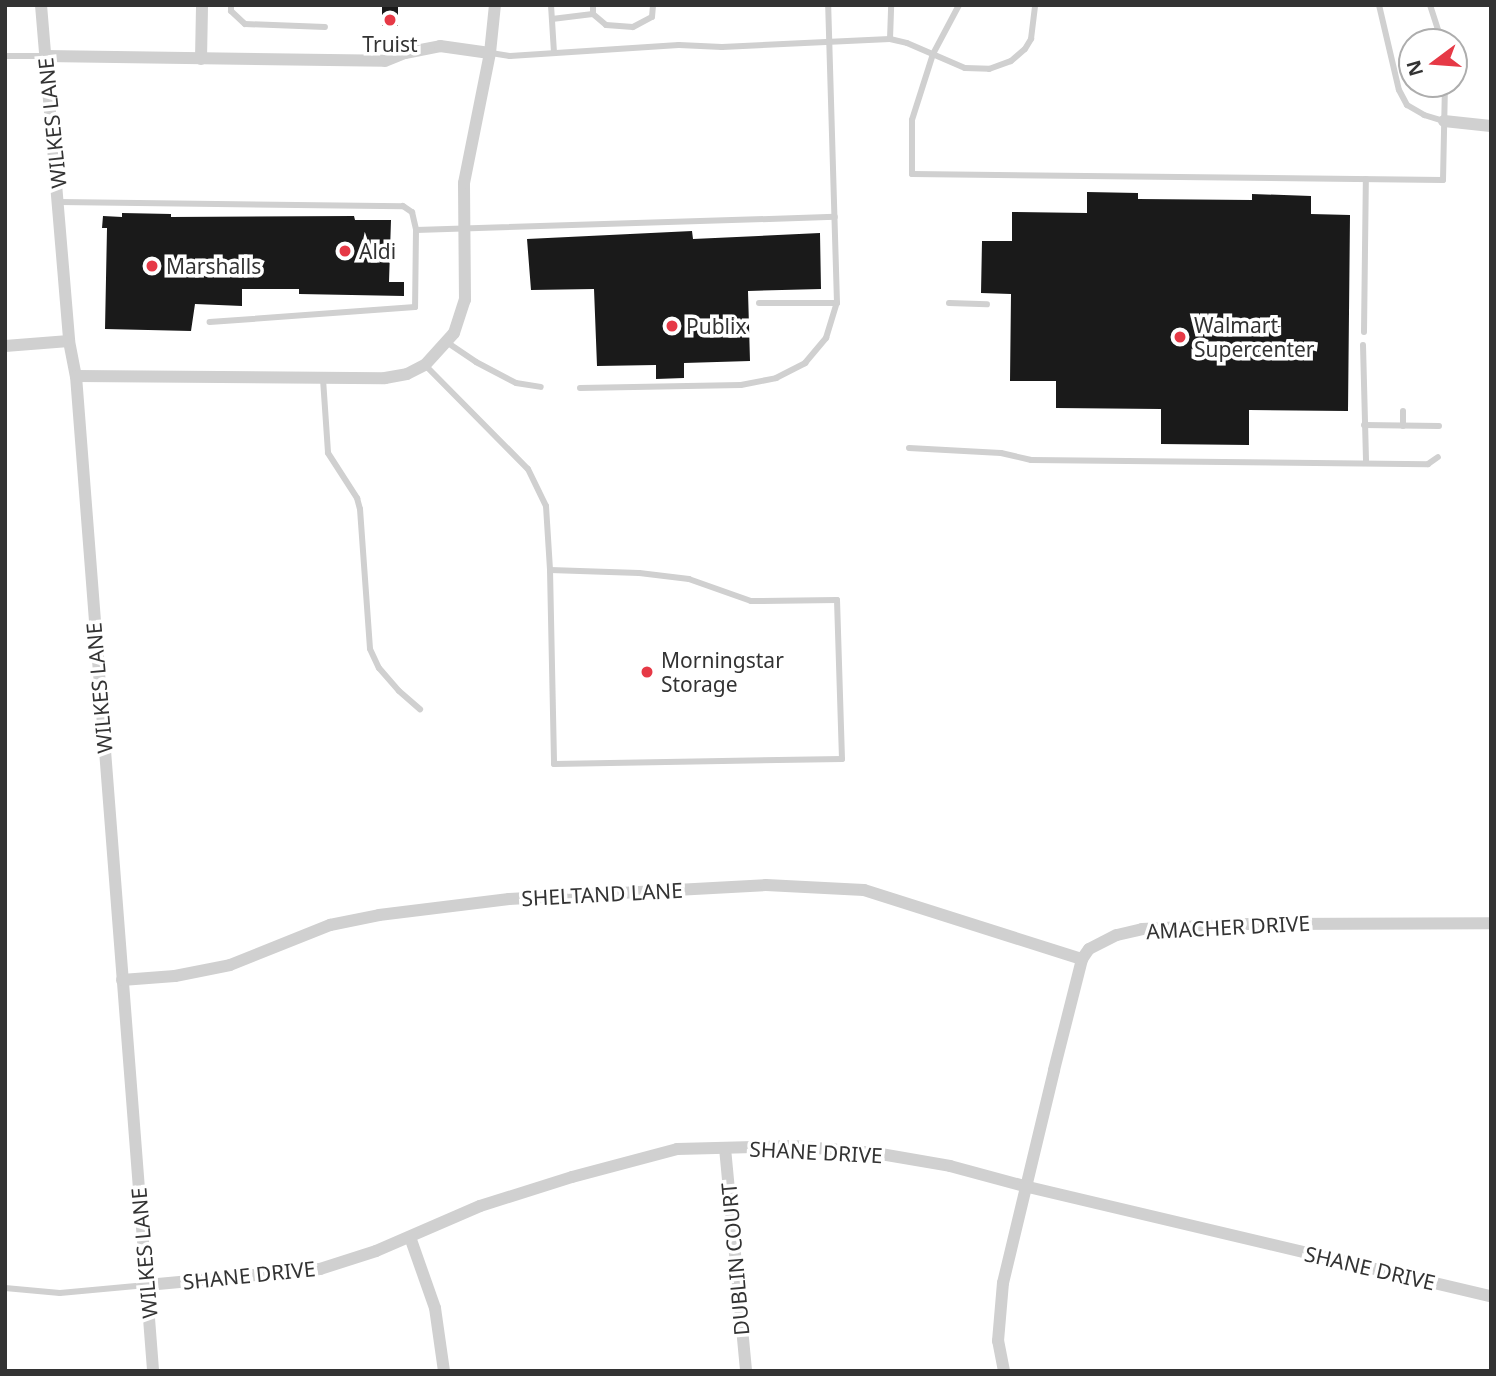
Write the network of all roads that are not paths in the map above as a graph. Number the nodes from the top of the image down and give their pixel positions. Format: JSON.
{"nodes":[{"id":1,"x":41,"y":5,"type":"edge"},
{"id":2,"x":202,"y":5,"type":"edge"},
{"id":3,"x":230,"y":5,"type":"edge"},
{"id":4,"x":495,"y":5,"type":"edge"},
{"id":5,"x":551,"y":5,"type":"edge"},
{"id":6,"x":593,"y":5,"type":"edge"},
{"id":7,"x":653,"y":5,"type":"edge"},
{"id":8,"x":828,"y":5,"type":"edge"},
{"id":9,"x":891,"y":5,"type":"edge"},
{"id":10,"x":959,"y":5,"type":"edge"},
{"id":11,"x":1035,"y":5,"type":"edge"},
{"id":12,"x":1379,"y":5,"type":"edge"},
{"id":13,"x":1430,"y":5,"type":"edge"},
{"id":14,"x":593,"y":14,"type":"junction"},
{"id":15,"x":552,"y":19,"type":"junction"},
{"id":16,"x":325,"y":27,"type":"dead end"},
{"id":17,"x":1437,"y":28,"type":"edge"},
{"id":18,"x":890,"y":39,"type":"junction"},
{"id":19,"x":829,"y":42,"type":"junction"},
{"id":20,"x":490,"y":53,"type":"junction"},
{"id":21,"x":554,"y":53,"type":"junction"},
{"id":22,"x":933,"y":54,"type":"junction"},
{"id":23,"x":5,"y":56,"type":"edge"},
{"id":24,"x":45,"y":56,"type":"junction"},
{"id":25,"x":201,"y":59,"type":"junction"},
{"id":26,"x":1445,"y":98,"type":"edge"},
{"id":27,"x":1444,"y":121,"type":"junction"},
{"id":28,"x":1491,"y":126,"type":"edge"},
{"id":29,"x":1366,"y":179,"type":"junction"},
{"id":30,"x":60,"y":202,"type":"junction"},
{"id":31,"x":835,"y":217,"type":"junction"},
{"id":32,"x":464,"y":229,"type":"junction"},
{"id":33,"x":416,"y":230,"type":"junction"},
{"id":34,"x":759,"y":303,"type":"dead end"},
{"id":35,"x":837,"y":303,"type":"junction"},
{"id":36,"x":949,"y":303,"type":"dead end"},
{"id":37,"x":987,"y":304,"type":"dead end"},
{"id":38,"x":210,"y":322,"type":"dead end"},
{"id":39,"x":1364,"y":332,"type":"dead end"},
{"id":40,"x":69,"y":341,"type":"junction"},
{"id":41,"x":448,"y":343,"type":"junction"},
{"id":42,"x":1363,"y":345,"type":"dead end"},
{"id":43,"x":5,"y":346,"type":"edge"},
{"id":44,"x":425,"y":365,"type":"junction"},
{"id":45,"x":76,"y":376,"type":"junction"},
{"id":46,"x":323,"y":379,"type":"junction"},
{"id":47,"x":541,"y":387,"type":"dead end"},
{"id":48,"x":580,"y":388,"type":"dead end"},
{"id":49,"x":1403,"y":411,"type":"dead end"},
{"id":50,"x":1364,"y":425,"type":"junction"},
{"id":51,"x":1404,"y":426,"type":"junction"},
{"id":52,"x":1439,"y":426,"type":"dead end"},
{"id":53,"x":909,"y":448,"type":"dead end"},
{"id":54,"x":1438,"y":457,"type":"dead end"},
{"id":55,"x":1366,"y":463,"type":"junction"},
{"id":56,"x":550,"y":570,"type":"junction"},
{"id":57,"x":420,"y":709,"type":"dead end"},
{"id":58,"x":1491,"y":923,"type":"edge"},
{"id":59,"x":1083,"y":959,"type":"junction"},
{"id":60,"x":122,"y":980,"type":"junction"},
{"id":61,"x":725,"y":1148,"type":"junction"},
{"id":62,"x":1024,"y":1186,"type":"junction"},
{"id":63,"x":410,"y":1237,"type":"junction"},
{"id":64,"x":147,"y":1285,"type":"junction"},
{"id":65,"x":5,"y":1287,"type":"edge"},
{"id":66,"x":1491,"y":1296,"type":"edge"},
{"id":67,"x":153,"y":1371,"type":"edge"},
{"id":68,"x":444,"y":1371,"type":"edge"},
{"id":69,"x":746,"y":1371,"type":"edge"},
{"id":70,"x":1004,"y":1371,"type":"edge"}],
"edges":[{"from":1,"to":24,"type":"street","name":"WILKES LANE"},
{"from":2,"to":25,"type":"street"},
{"from":3,"to":16,"type":"lane"},
{"from":4,"to":20,"type":"street"},
{"from":5,"to":15,"type":"lane"},
{"from":6,"to":14,"type":"lane"},
{"from":7,"to":14,"type":"lane"},
{"from":8,"to":19,"type":"lane"},
{"from":9,"to":18,"type":"lane"},
{"from":10,"to":22,"type":"lane"},
{"from":11,"to":22,"type":"lane"},
{"from":12,"to":27,"type":"lane"},
{"from":13,"to":17,"type":"lane"},
{"from":14,"to":15,"type":"lane"},
{"from":15,"to":21,"type":"lane"},
{"from":18,"to":19,"type":"lane"},
{"from":18,"to":22,"type":"lane"},
{"from":19,"to":21,"type":"lane"},
{"from":19,"to":31,"type":"lane"},
{"from":20,"to":21,"type":"lane"},
{"from":20,"to":25,"type":"street"},
{"from":20,"to":32,"type":"street"},
{"from":22,"to":29,"type":"lane"},
{"from":23,"to":24,"type":"lane"},
{"from":24,"to":25,"type":"street"},
{"from":24,"to":30,"type":"street","name":"WILKES LANE"},
{"from":26,"to":27,"type":"lane"},
{"from":27,"to":28,"type":"street"},
{"from":27,"to":29,"type":"lane"},
{"from":29,"to":39,"type":"lane"},
{"from":30,"to":33,"type":"lane"},
{"from":30,"to":40,"type":"street","name":"WILKES LANE"},
{"from":31,"to":32,"type":"lane"},
{"from":31,"to":35,"type":"lane"},
{"from":32,"to":33,"type":"lane"},
{"from":32,"to":41,"type":"street"},
{"from":33,"to":38,"type":"lane"},
{"from":34,"to":35,"type":"lane"},
{"from":35,"to":48,"type":"lane"},
{"from":36,"to":37,"type":"lane"},
{"from":40,"to":43,"type":"street"},
{"from":40,"to":45,"type":"street","name":"WILKES LANE"},
{"from":41,"to":44,"type":"street"},
{"from":41,"to":47,"type":"lane"},
{"from":42,"to":50,"type":"lane"},
{"from":44,"to":46,"type":"street"},
{"from":44,"to":56,"type":"lane"},
{"from":45,"to":46,"type":"street"},
{"from":45,"to":60,"type":"street","name":"WILKES LANE"},
{"from":46,"to":57,"type":"lane"},
{"from":49,"to":51,"type":"lane"},
{"from":50,"to":51,"type":"lane"},
{"from":50,"to":55,"type":"lane"},
{"from":51,"to":52,"type":"lane"},
{"from":53,"to":55,"type":"lane"},
{"from":54,"to":55,"type":"lane"},
{"from":56,"to":56,"type":"lane"},
{"from":58,"to":59,"type":"street","name":"AMACHER DRIVE"},
{"from":59,"to":60,"type":"street","name":"SHELTAND LANE"},
{"from":59,"to":62,"type":"street"},
{"from":60,"to":64,"type":"street","name":"WILKES LANE"},
{"from":61,"to":62,"type":"street","name":"SHANE DRIVE"},
{"from":61,"to":63,"type":"street","name":"SHANE DRIVE"},
{"from":61,"to":69,"type":"street","name":"DUBLIN COURT"},
{"from":62,"to":66,"type":"street","name":"SHANE DRIVE"},
{"from":62,"to":70,"type":"street"},
{"from":63,"to":64,"type":"street","name":"SHANE DRIVE"},
{"from":63,"to":68,"type":"street"},
{"from":64,"to":65,"type":"lane"},
{"from":64,"to":67,"type":"street","name":"WILKES LANE"}]}
